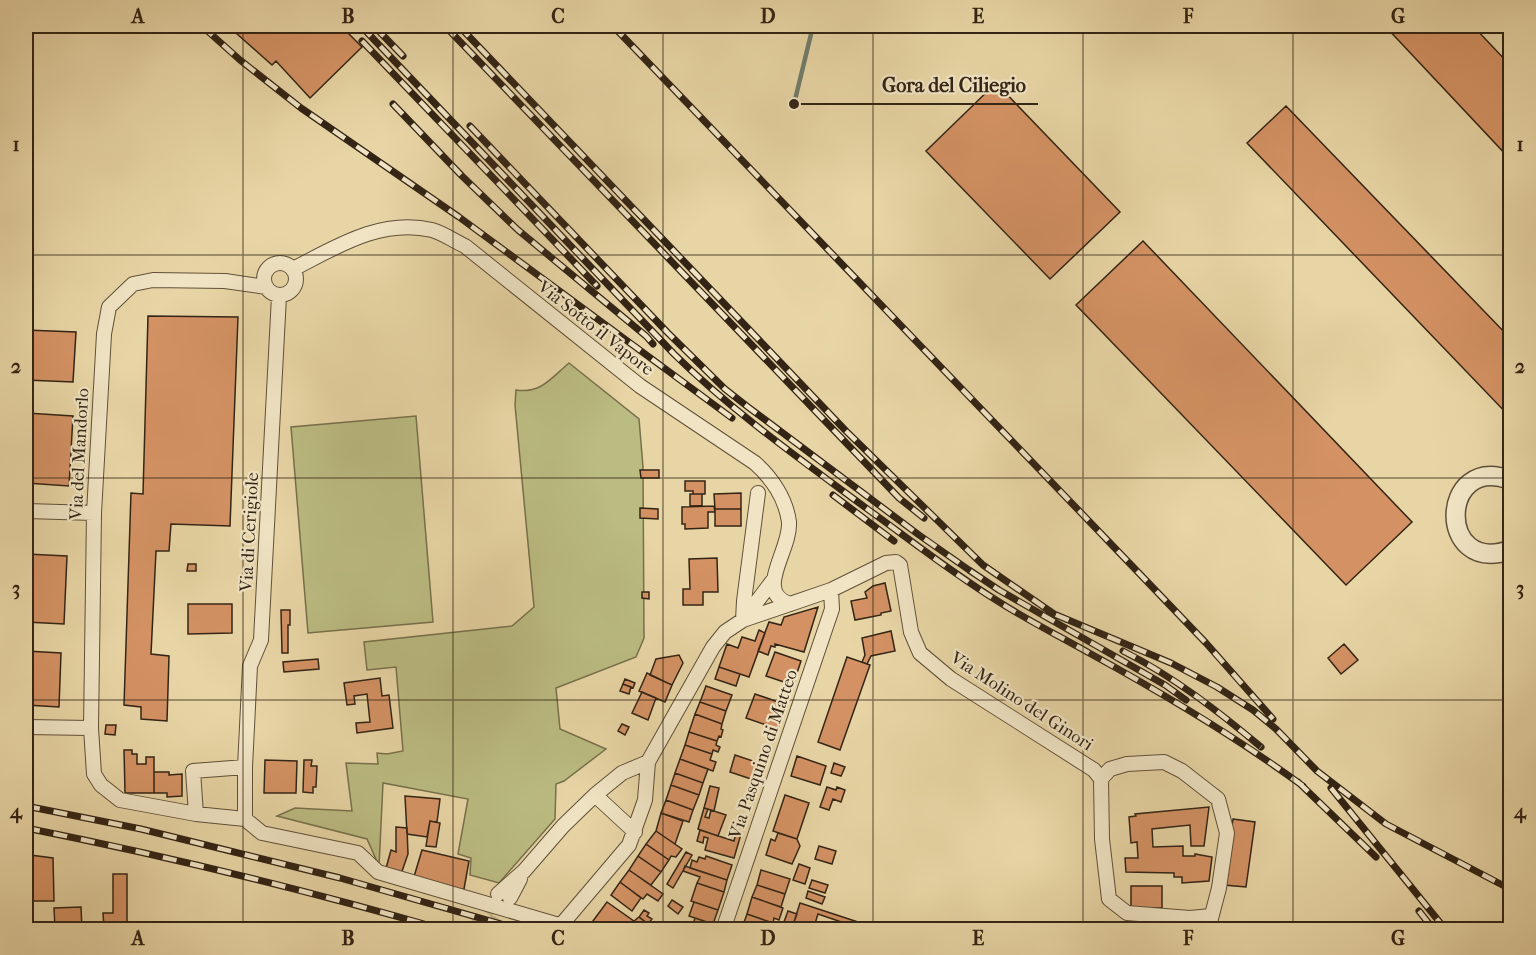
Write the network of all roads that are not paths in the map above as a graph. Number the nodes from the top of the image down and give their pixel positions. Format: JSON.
{"nodes":[{"id":1,"x":293,"y":269,"type":"junction"},
{"id":2,"x":265,"y":272,"type":"junction"},
{"id":3,"x":225,"y":281,"type":"junction"},
{"id":4,"x":266,"y":287,"type":"junction"},
{"id":5,"x":279,"y":296,"type":"junction"},
{"id":6,"x":1510,"y":480,"type":"edge"},
{"id":7,"x":758,"y":493,"type":"dead end"},
{"id":8,"x":26,"y":512,"type":"edge"},
{"id":9,"x":94,"y":513,"type":"junction"},
{"id":10,"x":1507,"y":554,"type":"edge"},
{"id":11,"x":774,"y":579,"type":"junction"},
{"id":12,"x":831,"y":590,"type":"junction"},
{"id":13,"x":790,"y":604,"type":"junction"},
{"id":14,"x":743,"y":620,"type":"junction"},
{"id":15,"x":26,"y":727,"type":"edge"},
{"id":16,"x":91,"y":728,"type":"junction"},
{"id":17,"x":648,"y":762,"type":"junction"},
{"id":18,"x":245,"y":767,"type":"junction"},
{"id":19,"x":1101,"y":778,"type":"junction"},
{"id":20,"x":595,"y":795,"type":"junction"},
{"id":21,"x":196,"y":814,"type":"junction"},
{"id":22,"x":245,"y":819,"type":"junction"},
{"id":23,"x":635,"y":832,"type":"junction"},
{"id":24,"x":504,"y":896,"type":"tunnel mouth"},
{"id":25,"x":1209,"y":923,"type":"edge"},
{"id":26,"x":562,"y":924,"type":"junction"},
{"id":27,"x":576,"y":930,"type":"edge"},
{"id":28,"x":723,"y":930,"type":"edge"}],
"edges":[{"from":1,"to":2,"type":"street"},
{"from":1,"to":5,"type":"street"},
{"from":1,"to":11,"type":"street","name":"Via Sotto il Vapore"},
{"from":2,"to":3,"type":"street","name":"Via del Mandorlo"},
{"from":2,"to":4,"type":"street"},
{"from":3,"to":4,"type":"street","name":"Via del Mandorlo"},
{"from":3,"to":9,"type":"street","name":"Via del Mandorlo"},
{"from":4,"to":5,"type":"street"},
{"from":5,"to":18,"type":"street","name":"Via di Cerigiole"},
{"from":6,"to":10,"type":"street"},
{"from":7,"to":14,"type":"street"},
{"from":8,"to":9,"type":"street"},
{"from":9,"to":16,"type":"street","name":"Via del Mandorlo"},
{"from":11,"to":13,"type":"street"},
{"from":11,"to":14,"type":"street","name":"Via Sotto il Vapore"},
{"from":12,"to":13,"type":"street"},
{"from":12,"to":19,"type":"street","name":"Via Molino del Ginori"},
{"from":12,"to":28,"type":"street","name":"Via Pasquino di Matteo"},
{"from":13,"to":14,"type":"street"},
{"from":14,"to":17,"type":"street"},
{"from":15,"to":16,"type":"street"},
{"from":16,"to":21,"type":"street","name":"Via del Mandorlo"},
{"from":17,"to":20,"type":"street"},
{"from":17,"to":23,"type":"street"},
{"from":18,"to":21,"type":"street"},
{"from":18,"to":22,"type":"street","name":"Via di Cerigiole"},
{"from":19,"to":25,"type":"street","name":"Via Molino del Ginori"},
{"from":19,"to":25,"type":"street","name":"Via Molino del Ginori"},
{"from":20,"to":23,"type":"street"},
{"from":20,"to":24,"type":"street"},
{"from":21,"to":22,"type":"street"},
{"from":22,"to":26,"type":"street"},
{"from":23,"to":26,"type":"street"},
{"from":26,"to":27,"type":"street"}]}
